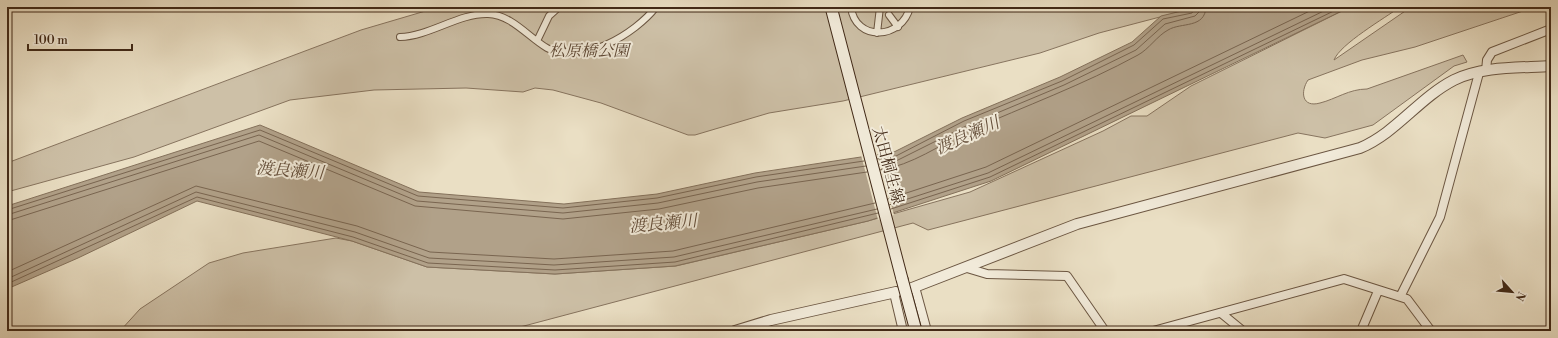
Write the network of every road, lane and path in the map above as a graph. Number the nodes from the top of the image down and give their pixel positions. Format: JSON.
{"nodes":[{"id":1,"x":559,"y":7,"type":"edge"},
{"id":2,"x":656,"y":7,"type":"edge"},
{"id":3,"x":831,"y":7,"type":"edge"},
{"id":4,"x":852,"y":7,"type":"edge"},
{"id":5,"x":880,"y":7,"type":"edge"},
{"id":6,"x":908,"y":7,"type":"edge"},
{"id":7,"x":889,"y":15,"type":"dead end"},
{"id":8,"x":898,"y":27,"type":"junction"},
{"id":9,"x":1551,"y":29,"type":"edge"},
{"id":10,"x":877,"y":33,"type":"junction"},
{"id":11,"x":400,"y":37,"type":"dead end"},
{"id":12,"x":537,"y":42,"type":"junction"},
{"id":13,"x":1551,"y":66,"type":"edge"},
{"id":14,"x":1483,"y":72,"type":"junction"},
{"id":15,"x":968,"y":268,"type":"junction"},
{"id":16,"x":914,"y":288,"type":"joint"},
{"id":17,"x":1378,"y":291,"type":"junction"},
{"id":18,"x":895,"y":292,"type":"joint"},
{"id":19,"x":1401,"y":295,"type":"junction"},
{"id":20,"x":1222,"y":313,"type":"junction"},
{"id":21,"x":735,"y":331,"type":"edge"},
{"id":22,"x":903,"y":331,"type":"edge"},
{"id":23,"x":916,"y":331,"type":"edge"},
{"id":24,"x":927,"y":331,"type":"edge"},
{"id":25,"x":1106,"y":331,"type":"edge"},
{"id":26,"x":1154,"y":331,"type":"edge"},
{"id":27,"x":1243,"y":331,"type":"edge"},
{"id":28,"x":1361,"y":331,"type":"edge"},
{"id":29,"x":1431,"y":331,"type":"edge"}],
"edges":[{"from":1,"to":12,"type":"street"},
{"from":2,"to":12,"type":"street"},
{"from":3,"to":23,"type":"main road","name":"太田桐生線","bridge":true},
{"from":4,"to":10,"type":"street"},
{"from":5,"to":10,"type":"street"},
{"from":6,"to":8,"type":"street"},
{"from":7,"to":8,"type":"street"},
{"from":8,"to":10,"type":"street"},
{"from":9,"to":14,"type":"street"},
{"from":11,"to":12,"type":"street"},
{"from":13,"to":14,"type":"street"},
{"from":14,"to":15,"type":"street"},
{"from":14,"to":19,"type":"street"},
{"from":15,"to":16,"type":"street"},
{"from":15,"to":25,"type":"street"},
{"from":16,"to":24,"type":"street"},
{"from":17,"to":19,"type":"street"},
{"from":17,"to":20,"type":"street"},
{"from":17,"to":28,"type":"street"},
{"from":18,"to":21,"type":"street"},
{"from":18,"to":22,"type":"street"},
{"from":19,"to":29,"type":"street"},
{"from":20,"to":26,"type":"street"},
{"from":20,"to":27,"type":"street"}]}
